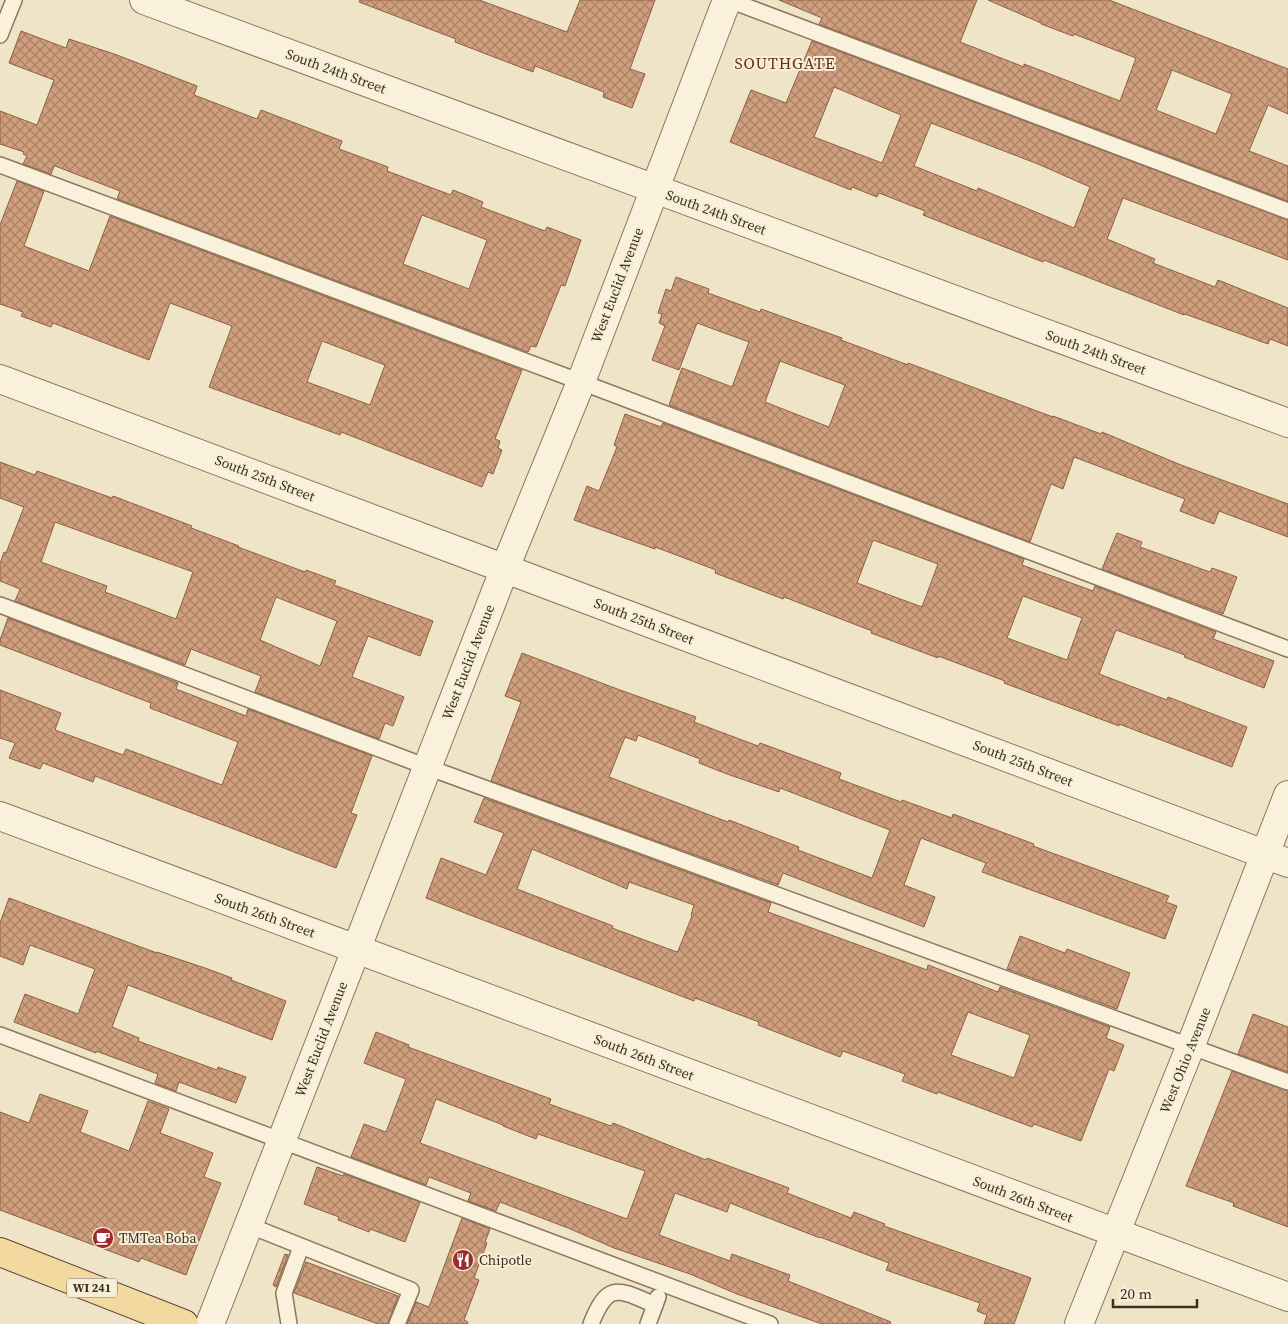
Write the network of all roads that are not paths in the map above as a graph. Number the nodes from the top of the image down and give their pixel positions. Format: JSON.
{"nodes":[{"id":1,"x":14,"y":0,"type":"edge"},
{"id":2,"x":144,"y":0,"type":"edge"},
{"id":3,"x":728,"y":0,"type":"edge"},
{"id":4,"x":0,"y":35,"type":"edge"},
{"id":5,"x":0,"y":165,"type":"edge"},
{"id":6,"x":654,"y":189,"type":"junction"},
{"id":7,"x":1288,"y":211,"type":"edge"},
{"id":8,"x":0,"y":379,"type":"edge"},
{"id":9,"x":580,"y":382,"type":"junction"},
{"id":10,"x":1288,"y":423,"type":"edge"},
{"id":11,"x":505,"y":568,"type":"junction"},
{"id":12,"x":0,"y":605,"type":"edge"},
{"id":13,"x":1288,"y":649,"type":"edge"},
{"id":14,"x":427,"y":767,"type":"junction"},
{"id":15,"x":1288,"y":794,"type":"edge"},
{"id":16,"x":0,"y":816,"type":"edge"},
{"id":17,"x":1276,"y":859,"type":"edge"},
{"id":18,"x":356,"y":949,"type":"junction"},
{"id":19,"x":0,"y":1035,"type":"edge"},
{"id":20,"x":1191,"y":1045,"type":"junction"},
{"id":21,"x":1288,"y":1082,"type":"edge"},
{"id":22,"x":281,"y":1141,"type":"junction"},
{"id":23,"x":248,"y":1226,"type":"junction"},
{"id":24,"x":1115,"y":1233,"type":"junction"},
{"id":25,"x":301,"y":1247,"type":"junction"},
{"id":26,"x":0,"y":1252,"type":"edge"},
{"id":27,"x":663,"y":1284,"type":"junction"},
{"id":28,"x":1288,"y":1297,"type":"edge"},
{"id":29,"x":655,"y":1305,"type":"junction"},
{"id":30,"x":184,"y":1324,"type":"edge"},
{"id":31,"x":210,"y":1324,"type":"edge"},
{"id":32,"x":289,"y":1324,"type":"edge"},
{"id":33,"x":397,"y":1324,"type":"edge"},
{"id":34,"x":591,"y":1324,"type":"edge"},
{"id":35,"x":648,"y":1324,"type":"edge"},
{"id":36,"x":770,"y":1324,"type":"edge"},
{"id":37,"x":1079,"y":1324,"type":"edge"}],
"edges":[{"from":1,"to":4,"type":"lane"},
{"from":2,"to":6,"type":"street","name":"South 24th Street"},
{"from":3,"to":6,"type":"street","name":"West Euclid Avenue"},
{"from":3,"to":7,"type":"lane"},
{"from":5,"to":9,"type":"lane"},
{"from":6,"to":9,"type":"street","name":"West Euclid Avenue"},
{"from":6,"to":10,"type":"street","name":"South 24th Street"},
{"from":8,"to":11,"type":"street","name":"South 25th Street"},
{"from":9,"to":11,"type":"street","name":"West Euclid Avenue"},
{"from":9,"to":13,"type":"lane"},
{"from":11,"to":14,"type":"street","name":"West Euclid Avenue"},
{"from":11,"to":17,"type":"street","name":"South 25th Street"},
{"from":12,"to":14,"type":"lane"},
{"from":14,"to":18,"type":"street","name":"West Euclid Avenue"},
{"from":14,"to":20,"type":"lane"},
{"from":15,"to":17,"type":"street","name":"West Ohio Avenue"},
{"from":16,"to":18,"type":"street","name":"South 26th Street"},
{"from":17,"to":20,"type":"street","name":"West Ohio Avenue"},
{"from":18,"to":22,"type":"street","name":"West Euclid Avenue"},
{"from":18,"to":24,"type":"street","name":"South 26th Street"},
{"from":19,"to":22,"type":"lane"},
{"from":20,"to":21,"type":"lane"},
{"from":20,"to":24,"type":"street","name":"West Ohio Avenue"},
{"from":22,"to":23,"type":"street","name":"West Euclid Avenue"},
{"from":22,"to":27,"type":"lane"},
{"from":23,"to":25,"type":"lane"},
{"from":23,"to":31,"type":"street","name":"West Euclid Avenue"},
{"from":24,"to":28,"type":"street","name":"South 26th Street"},
{"from":24,"to":37,"type":"street","name":"West Ohio Avenue"},
{"from":25,"to":32,"type":"lane"},
{"from":25,"to":33,"type":"lane"},
{"from":26,"to":30,"type":"main road","number":"WI 241"},
{"from":27,"to":29,"type":"lane"},
{"from":27,"to":36,"type":"lane"},
{"from":29,"to":34,"type":"lane"},
{"from":29,"to":35,"type":"lane"}]}
